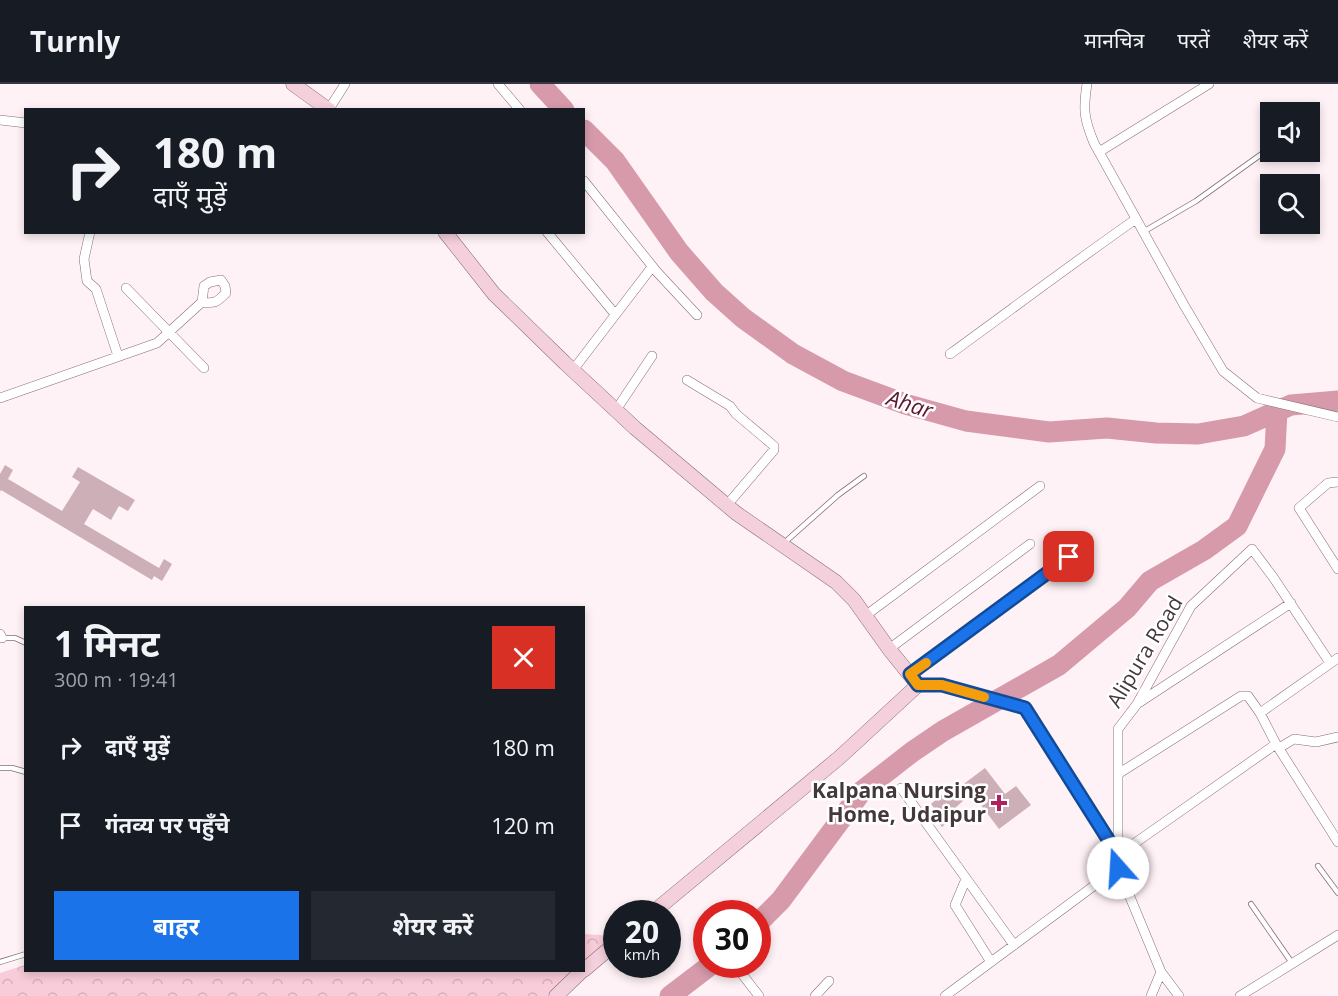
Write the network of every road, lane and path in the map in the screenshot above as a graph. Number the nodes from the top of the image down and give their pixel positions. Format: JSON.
{"nodes":[{"id":1,"x":293,"y":84,"type":"edge"},
{"id":2,"x":345,"y":84,"type":"edge"},
{"id":3,"x":498,"y":84,"type":"edge"},
{"id":4,"x":1088,"y":84,"type":"edge"},
{"id":5,"x":1209,"y":84,"type":"edge"},
{"id":6,"x":328,"y":108,"type":"edge"},
{"id":7,"x":330,"y":108,"type":"edge"},
{"id":8,"x":518,"y":108,"type":"edge"},
{"id":9,"x":0,"y":120,"type":"edge"},
{"id":10,"x":24,"y":123,"type":"edge"},
{"id":11,"x":1099,"y":152,"type":"junction"},
{"id":12,"x":1260,"y":155,"type":"edge"},
{"id":13,"x":585,"y":182,"type":"edge"},
{"id":14,"x":1136,"y":219,"type":"junction"},
{"id":15,"x":1143,"y":232,"type":"junction"},
{"id":16,"x":90,"y":234,"type":"edge"},
{"id":17,"x":446,"y":234,"type":"edge"},
{"id":18,"x":548,"y":234,"type":"edge"},
{"id":19,"x":652,"y":267,"type":"junction"},
{"id":20,"x":126,"y":288,"type":"dead end"},
{"id":21,"x":202,"y":302,"type":"dead end"},
{"id":22,"x":615,"y":314,"type":"junction"},
{"id":23,"x":697,"y":315,"type":"dead end"},
{"id":24,"x":168,"y":333,"type":"junction"},
{"id":25,"x":950,"y":354,"type":"dead end"},
{"id":26,"x":118,"y":356,"type":"junction"},
{"id":27,"x":652,"y":356,"type":"dead end"},
{"id":28,"x":204,"y":368,"type":"dead end"},
{"id":29,"x":573,"y":370,"type":"junction"},
{"id":30,"x":687,"y":380,"type":"dead end"},
{"id":31,"x":0,"y":398,"type":"edge"},
{"id":32,"x":616,"y":410,"type":"junction"},
{"id":33,"x":1338,"y":417,"type":"edge"},
{"id":34,"x":864,"y":476,"type":"dead end"},
{"id":35,"x":1338,"y":482,"type":"edge"},
{"id":36,"x":1040,"y":486,"type":"dead end"},
{"id":37,"x":727,"y":505,"type":"junction"},
{"id":38,"x":782,"y":544,"type":"junction"},
{"id":39,"x":1030,"y":544,"type":"dead end"},
{"id":40,"x":1069,"y":557,"type":"dead end"},
{"id":41,"x":1338,"y":569,"type":"edge"},
{"id":42,"x":1291,"y":603,"type":"junction"},
{"id":43,"x":865,"y":616,"type":"junction"},
{"id":44,"x":1,"y":637,"type":"edge"},
{"id":45,"x":24,"y":642,"type":"edge"},
{"id":46,"x":889,"y":649,"type":"junction"},
{"id":47,"x":1334,"y":661,"type":"edge"},
{"id":48,"x":914,"y":680,"type":"junction"},
{"id":49,"x":1137,"y":704,"type":"junction"},
{"id":50,"x":1260,"y":713,"type":"junction"},
{"id":51,"x":1338,"y":737,"type":"edge"},
{"id":52,"x":1277,"y":746,"type":"junction"},
{"id":53,"x":0,"y":768,"type":"edge"},
{"id":54,"x":24,"y":771,"type":"edge"},
{"id":55,"x":1118,"y":774,"type":"junction"},
{"id":56,"x":901,"y":788,"type":"dead end"},
{"id":57,"x":1336,"y":836,"type":"edge"},
{"id":58,"x":1118,"y":855,"type":"junction"},
{"id":59,"x":1318,"y":866,"type":"dead end"},
{"id":60,"x":1118,"y":868,"type":"junction"},
{"id":61,"x":966,"y":879,"type":"junction"},
{"id":62,"x":1338,"y":893,"type":"edge"},
{"id":63,"x":668,"y":900,"type":"edge"},
{"id":64,"x":1251,"y":904,"type":"dead end"},
{"id":65,"x":1338,"y":935,"type":"edge"},
{"id":66,"x":1014,"y":945,"type":"junction"},
{"id":67,"x":603,"y":954,"type":"edge"},
{"id":68,"x":24,"y":955,"type":"edge"},
{"id":69,"x":0,"y":962,"type":"edge"},
{"id":70,"x":991,"y":962,"type":"junction"},
{"id":71,"x":1292,"y":963,"type":"junction"},
{"id":72,"x":585,"y":968,"type":"edge"},
{"id":73,"x":581,"y":972,"type":"edge"},
{"id":74,"x":1161,"y":972,"type":"junction"},
{"id":75,"x":745,"y":978,"type":"edge"},
{"id":76,"x":829,"y":981,"type":"dead end"},
{"id":77,"x":556,"y":996,"type":"edge"},
{"id":78,"x":759,"y":996,"type":"edge"},
{"id":79,"x":815,"y":996,"type":"edge"},
{"id":80,"x":945,"y":996,"type":"edge"},
{"id":81,"x":1151,"y":996,"type":"edge"},
{"id":82,"x":1179,"y":996,"type":"edge"},
{"id":83,"x":1240,"y":996,"type":"edge"}],
"edges":[{"from":1,"to":6,"type":"street"},
{"from":2,"to":7,"type":"street"},
{"from":3,"to":8,"type":"street"},
{"from":4,"to":11,"type":"street"},
{"from":5,"to":11,"type":"street"},
{"from":9,"to":10,"type":"street"},
{"from":11,"to":14,"type":"street"},
{"from":12,"to":15,"type":"lane"},
{"from":13,"to":19,"type":"street"},
{"from":14,"to":15,"type":"street"},
{"from":14,"to":25,"type":"street"},
{"from":15,"to":33,"type":"street"},
{"from":16,"to":26,"type":"street"},
{"from":17,"to":29,"type":"street"},
{"from":18,"to":22,"type":"street"},
{"from":19,"to":22,"type":"street"},
{"from":19,"to":23,"type":"street"},
{"from":20,"to":24,"type":"street"},
{"from":21,"to":24,"type":"street"},
{"from":22,"to":29,"type":"street"},
{"from":24,"to":26,"type":"street"},
{"from":24,"to":28,"type":"street"},
{"from":26,"to":31,"type":"street"},
{"from":27,"to":32,"type":"street"},
{"from":29,"to":32,"type":"street"},
{"from":30,"to":37,"type":"street"},
{"from":32,"to":37,"type":"street"},
{"from":34,"to":38,"type":"lane"},
{"from":35,"to":41,"type":"street"},
{"from":36,"to":43,"type":"street"},
{"from":37,"to":38,"type":"street"},
{"from":38,"to":43,"type":"street"},
{"from":39,"to":46,"type":"street"},
{"from":40,"to":48,"type":"street"},
{"from":42,"to":47,"type":"street"},
{"from":42,"to":49,"type":"street"},
{"from":42,"to":49,"type":"street","name":"Alipura Road"},
{"from":43,"to":46,"type":"street"},
{"from":44,"to":45,"type":"lane"},
{"from":46,"to":48,"type":"street"},
{"from":47,"to":50,"type":"street"},
{"from":48,"to":58,"type":"lane"},
{"from":48,"to":63,"type":"street"},
{"from":49,"to":55,"type":"street","name":"Alipura Road"},
{"from":50,"to":52,"type":"street"},
{"from":50,"to":55,"type":"street"},
{"from":51,"to":52,"type":"street"},
{"from":52,"to":57,"type":"street"},
{"from":52,"to":58,"type":"street"},
{"from":53,"to":54,"type":"lane"},
{"from":55,"to":58,"type":"street","name":"Alipura Road"},
{"from":56,"to":61,"type":"street"},
{"from":58,"to":60,"type":"street","name":"Alipura Road"},
{"from":59,"to":62,"type":"lane"},
{"from":60,"to":66,"type":"street"},
{"from":60,"to":74,"type":"street"},
{"from":61,"to":66,"type":"street"},
{"from":61,"to":70,"type":"street"},
{"from":64,"to":71,"type":"lane"},
{"from":65,"to":71,"type":"street"},
{"from":66,"to":70,"type":"street"},
{"from":67,"to":72,"type":"street"},
{"from":68,"to":69,"type":"lane"},
{"from":70,"to":80,"type":"street"},
{"from":71,"to":83,"type":"street"},
{"from":73,"to":77,"type":"street"},
{"from":74,"to":81,"type":"street"},
{"from":74,"to":82,"type":"street"},
{"from":75,"to":78,"type":"street"},
{"from":76,"to":79,"type":"street"}]}
